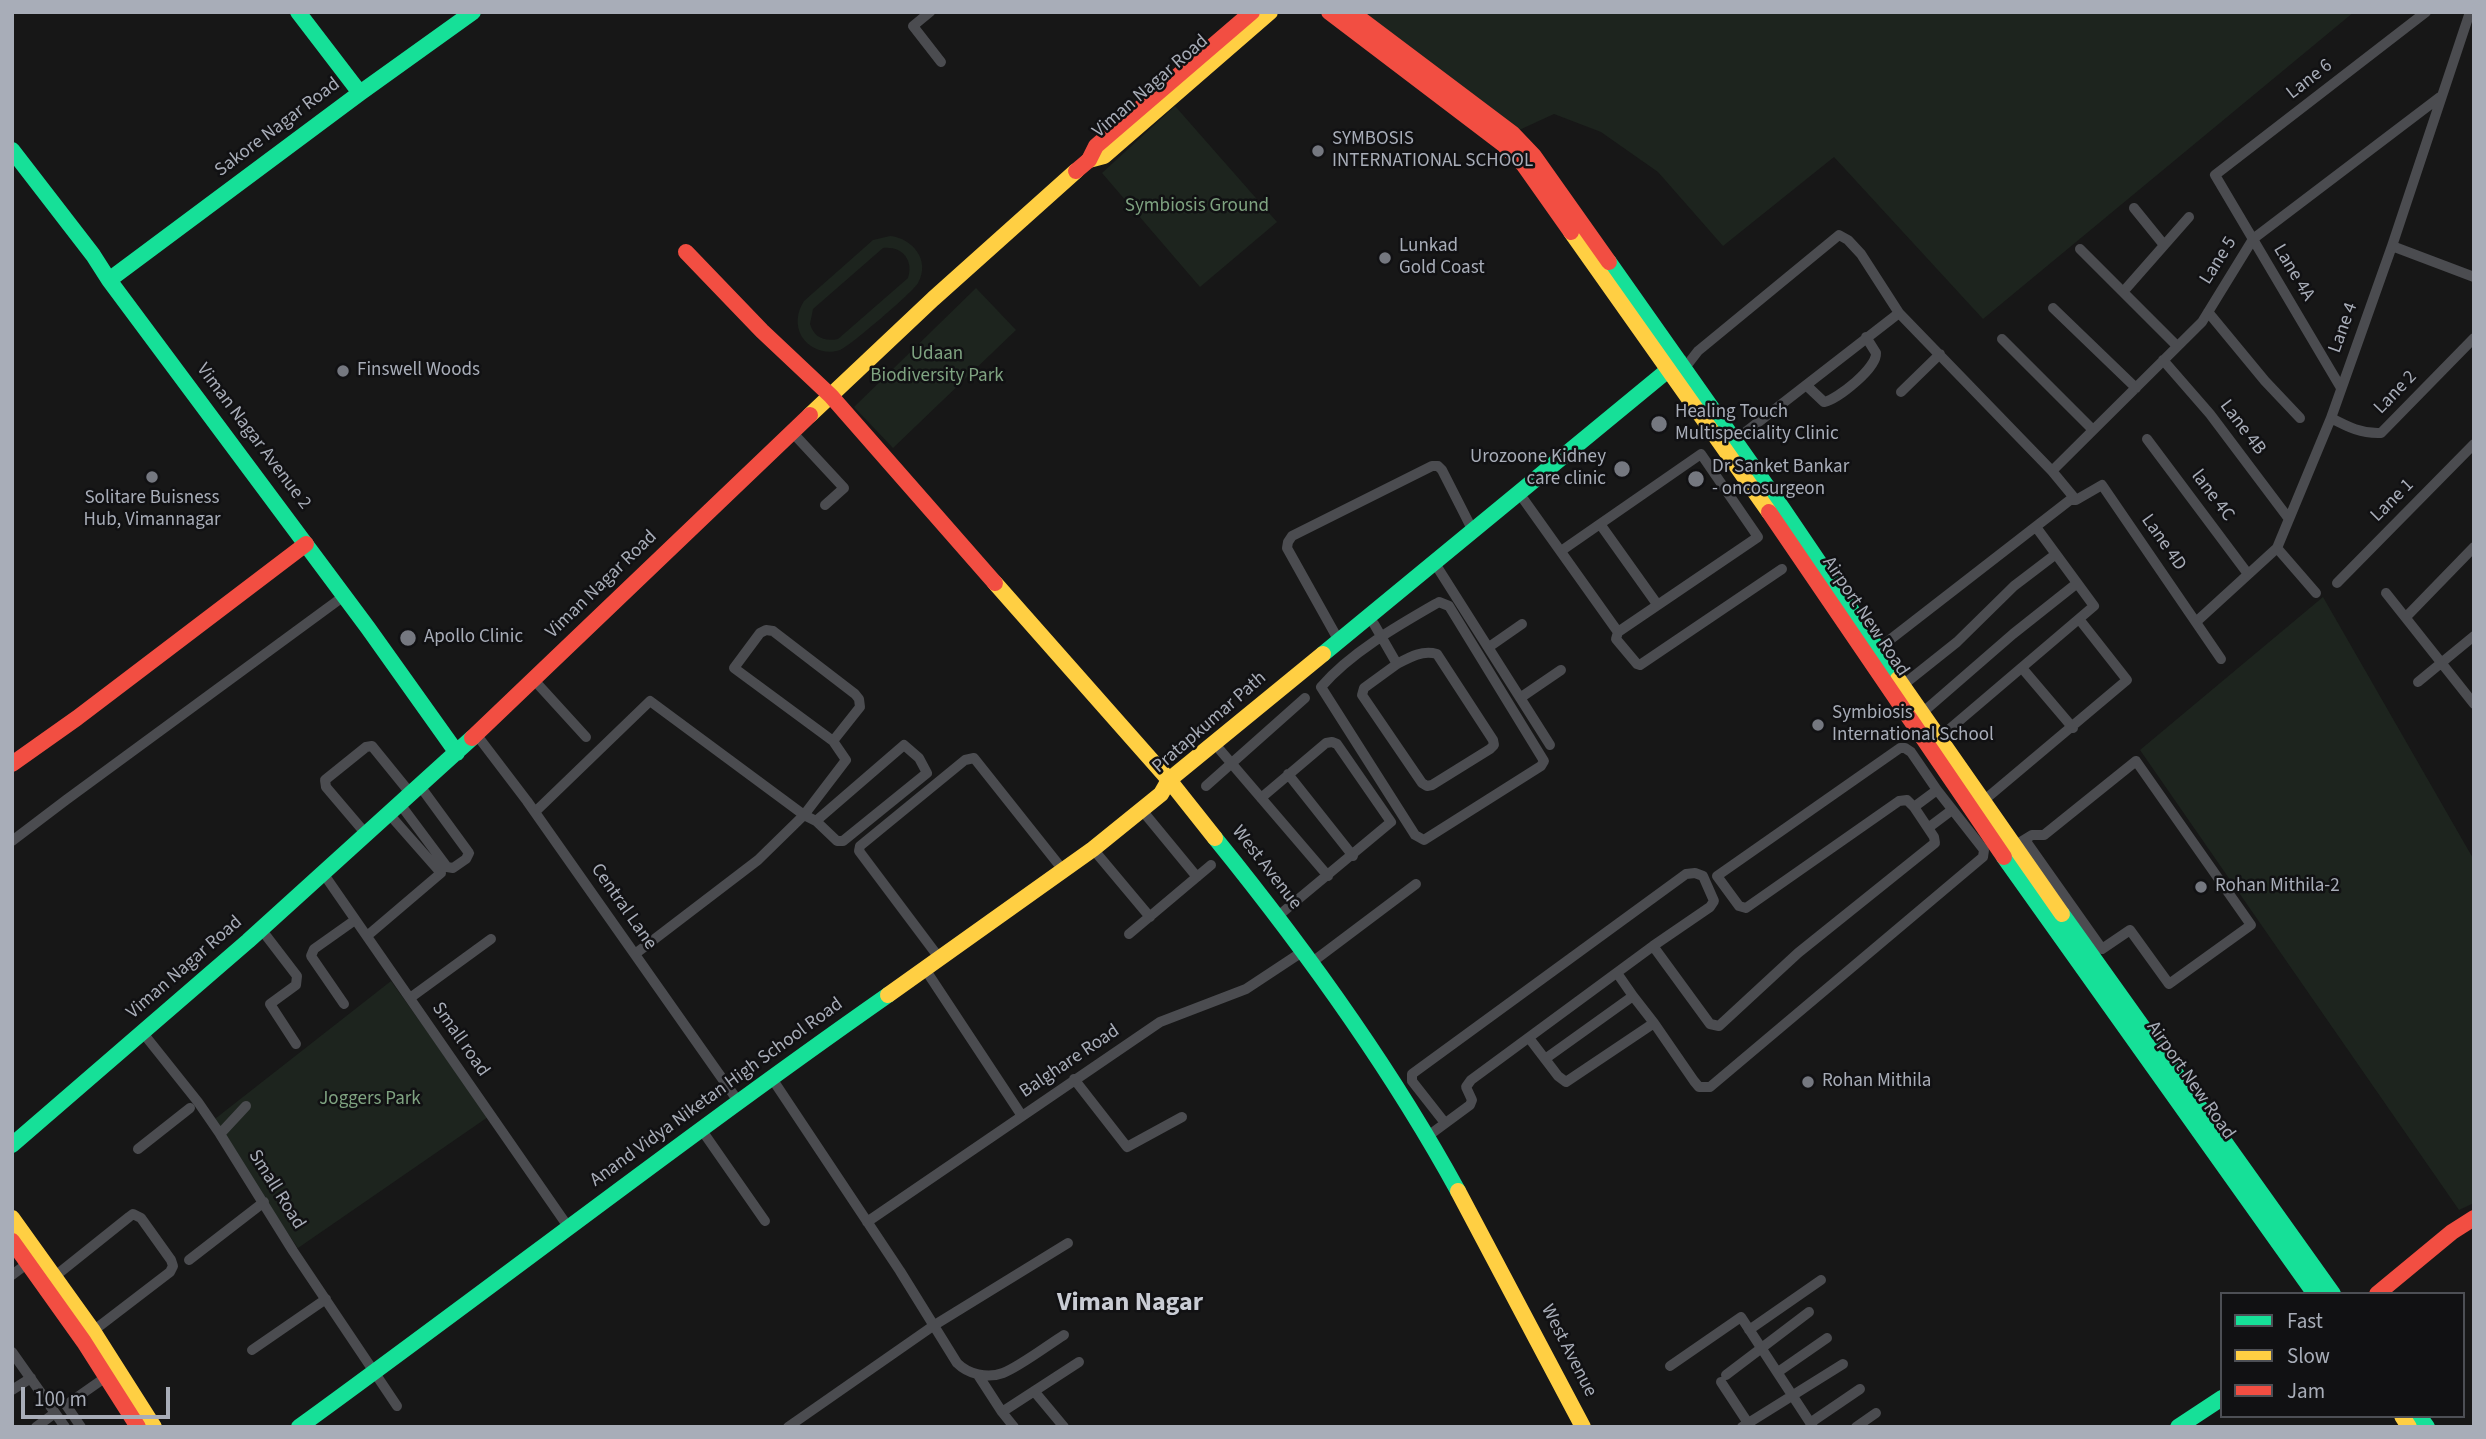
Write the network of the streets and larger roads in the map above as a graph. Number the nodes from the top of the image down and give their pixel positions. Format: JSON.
{"nodes":[{"id":1,"x":298,"y":12,"type":"edge"},
{"id":2,"x":473,"y":12,"type":"edge"},
{"id":3,"x":930,"y":12,"type":"edge"},
{"id":4,"x":1252,"y":12,"type":"edge"},
{"id":5,"x":1270,"y":12,"type":"edge"},
{"id":6,"x":1329,"y":12,"type":"edge"},
{"id":7,"x":1351,"y":12,"type":"edge"},
{"id":8,"x":2426,"y":12,"type":"edge"},
{"id":9,"x":2470,"y":12,"type":"edge"},
{"id":10,"x":941,"y":62,"type":"dead end"},
{"id":11,"x":360,"y":93,"type":"junction"},
{"id":12,"x":2441,"y":96,"type":"junction"},
{"id":13,"x":12,"y":150,"type":"edge"},
{"id":14,"x":1089,"y":160,"type":"junction"},
{"id":15,"x":2215,"y":175,"type":"joint"},
{"id":16,"x":2134,"y":208,"type":"dead end"},
{"id":17,"x":2189,"y":217,"type":"dead end"},
{"id":18,"x":2253,"y":239,"type":"junction"},
{"id":19,"x":2164,"y":245,"type":"junction"},
{"id":20,"x":2392,"y":246,"type":"junction"},
{"id":21,"x":2080,"y":249,"type":"dead end"},
{"id":22,"x":686,"y":252,"type":"dead end"},
{"id":23,"x":2474,"y":277,"type":"edge"},
{"id":24,"x":110,"y":280,"type":"junction"},
{"id":25,"x":2123,"y":292,"type":"junction"},
{"id":26,"x":2053,"y":307,"type":"dead end"},
{"id":27,"x":2208,"y":312,"type":"junction"},
{"id":28,"x":1899,"y":313,"type":"junction"},
{"id":29,"x":1866,"y":337,"type":"junction"},
{"id":30,"x":2474,"y":338,"type":"edge"},
{"id":31,"x":2002,"y":339,"type":"dead end"},
{"id":32,"x":2178,"y":346,"type":"junction"},
{"id":33,"x":1940,"y":354,"type":"junction"},
{"id":34,"x":2163,"y":360,"type":"junction"},
{"id":35,"x":1676,"y":369,"type":"junction"},
{"id":36,"x":1806,"y":385,"type":"junction"},
{"id":37,"x":2136,"y":388,"type":"junction"},
{"id":38,"x":2341,"y":388,"type":"junction"},
{"id":39,"x":1902,"y":392,"type":"dead end"},
{"id":40,"x":831,"y":396,"type":"junction"},
{"id":41,"x":2300,"y":418,"type":"dead end"},
{"id":42,"x":2331,"y":418,"type":"junction"},
{"id":43,"x":2094,"y":430,"type":"junction"},
{"id":44,"x":792,"y":432,"type":"junction"},
{"id":45,"x":2147,"y":439,"type":"dead end"},
{"id":46,"x":1734,"y":441,"type":"junction"},
{"id":47,"x":2474,"y":444,"type":"edge"},
{"id":48,"x":2052,"y":471,"type":"junction"},
{"id":49,"x":1543,"y":479,"type":"junction"},
{"id":50,"x":1524,"y":500,"type":"junction"},
{"id":51,"x":2076,"y":500,"type":"junction"},
{"id":52,"x":825,"y":505,"type":"dead end"},
{"id":53,"x":2289,"y":519,"type":"junction"},
{"id":54,"x":1600,"y":524,"type":"junction"},
{"id":55,"x":2036,"y":527,"type":"junction"},
{"id":56,"x":1473,"y":531,"type":"junction"},
{"id":57,"x":306,"y":544,"type":"junction"},
{"id":58,"x":2474,"y":547,"type":"edge"},
{"id":59,"x":2277,"y":548,"type":"junction"},
{"id":60,"x":1561,"y":551,"type":"junction"},
{"id":61,"x":2056,"y":554,"type":"junction"},
{"id":62,"x":1437,"y":566,"type":"junction"},
{"id":63,"x":1782,"y":569,"type":"dead end"},
{"id":64,"x":2248,"y":574,"type":"junction"},
{"id":65,"x":2337,"y":583,"type":"dead end"},
{"id":66,"x":2076,"y":584,"type":"junction"},
{"id":67,"x":2316,"y":593,"type":"dead end"},
{"id":68,"x":2386,"y":593,"type":"dead end"},
{"id":69,"x":344,"y":596,"type":"junction"},
{"id":70,"x":1657,"y":604,"type":"junction"},
{"id":71,"x":2406,"y":617,"type":"junction"},
{"id":72,"x":2079,"y":619,"type":"junction"},
{"id":73,"x":2196,"y":622,"type":"junction"},
{"id":74,"x":1522,"y":624,"type":"dead end"},
{"id":75,"x":1378,"y":631,"type":"junction"},
{"id":76,"x":1618,"y":632,"type":"junction"},
{"id":77,"x":2474,"y":636,"type":"edge"},
{"id":78,"x":1339,"y":641,"type":"junction"},
{"id":79,"x":1489,"y":646,"type":"junction"},
{"id":80,"x":1878,"y":649,"type":"junction"},
{"id":81,"x":2221,"y":659,"type":"dead end"},
{"id":82,"x":2441,"y":663,"type":"junction"},
{"id":83,"x":1397,"y":664,"type":"junction"},
{"id":84,"x":2022,"y":668,"type":"junction"},
{"id":85,"x":1561,"y":670,"type":"dead end"},
{"id":86,"x":1306,"y":673,"type":"junction"},
{"id":87,"x":534,"y":680,"type":"junction"},
{"id":88,"x":2418,"y":682,"type":"dead end"},
{"id":89,"x":1903,"y":685,"type":"junction"},
{"id":90,"x":1305,"y":698,"type":"dead end"},
{"id":91,"x":1520,"y":698,"type":"junction"},
{"id":92,"x":2474,"y":704,"type":"edge"},
{"id":93,"x":1922,"y":713,"type":"junction"},
{"id":94,"x":2073,"y":728,"type":"junction"},
{"id":95,"x":476,"y":734,"type":"junction"},
{"id":96,"x":586,"y":737,"type":"dead end"},
{"id":97,"x":1939,"y":738,"type":"junction"},
{"id":98,"x":833,"y":741,"type":"junction"},
{"id":99,"x":1550,"y":745,"type":"dead end"},
{"id":100,"x":1220,"y":750,"type":"junction"},
{"id":101,"x":457,"y":753,"type":"junction"},
{"id":102,"x":1232,"y":763,"type":"junction"},
{"id":103,"x":12,"y":764,"type":"edge"},
{"id":104,"x":1288,"y":774,"type":"junction"},
{"id":105,"x":1206,"y":786,"type":"dead end"},
{"id":106,"x":1169,"y":788,"type":"junction"},
{"id":107,"x":1937,"y":790,"type":"junction"},
{"id":108,"x":1261,"y":797,"type":"junction"},
{"id":109,"x":405,"y":799,"type":"junction"},
{"id":110,"x":1982,"y":802,"type":"junction"},
{"id":111,"x":1914,"y":807,"type":"junction"},
{"id":112,"x":1142,"y":809,"type":"junction"},
{"id":113,"x":1952,"y":810,"type":"junction"},
{"id":114,"x":535,"y":812,"type":"junction"},
{"id":115,"x":804,"y":815,"type":"junction"},
{"id":116,"x":816,"y":821,"type":"junction"},
{"id":117,"x":1928,"y":828,"type":"junction"},
{"id":118,"x":366,"y":834,"type":"junction"},
{"id":119,"x":12,"y":841,"type":"edge"},
{"id":120,"x":2019,"y":843,"type":"junction"},
{"id":121,"x":1093,"y":849,"type":"junction"},
{"id":122,"x":1353,"y":856,"type":"junction"},
{"id":123,"x":1211,"y":865,"type":"dead end"},
{"id":124,"x":1063,"y":870,"type":"junction"},
{"id":125,"x":323,"y":873,"type":"junction"},
{"id":126,"x":1328,"y":876,"type":"junction"},
{"id":127,"x":1717,"y":876,"type":"junction"},
{"id":128,"x":1197,"y":877,"type":"junction"},
{"id":129,"x":1704,"y":878,"type":"junction"},
{"id":130,"x":1416,"y":884,"type":"dead end"},
{"id":131,"x":1278,"y":916,"type":"junction"},
{"id":132,"x":1150,"y":917,"type":"junction"},
{"id":133,"x":355,"y":920,"type":"junction"},
{"id":134,"x":261,"y":929,"type":"junction"},
{"id":135,"x":1129,"y":934,"type":"dead end"},
{"id":136,"x":367,"y":936,"type":"junction"},
{"id":137,"x":491,"y":939,"type":"dead end"},
{"id":138,"x":1653,"y":946,"type":"junction"},
{"id":139,"x":635,"y":954,"type":"junction"},
{"id":140,"x":1307,"y":957,"type":"junction"},
{"id":141,"x":940,"y":959,"type":"junction"},
{"id":142,"x":925,"y":969,"type":"junction"},
{"id":143,"x":1616,"y":973,"type":"junction"},
{"id":144,"x":1633,"y":996,"type":"junction"},
{"id":145,"x":410,"y":998,"type":"junction"},
{"id":146,"x":344,"y":1004,"type":"dead end"},
{"id":147,"x":1654,"y":1023,"type":"junction"},
{"id":148,"x":143,"y":1033,"type":"junction"},
{"id":149,"x":1529,"y":1038,"type":"junction"},
{"id":150,"x":296,"y":1044,"type":"dead end"},
{"id":151,"x":1545,"y":1059,"type":"junction"},
{"id":152,"x":771,"y":1077,"type":"junction"},
{"id":153,"x":1074,"y":1079,"type":"junction"},
{"id":154,"x":738,"y":1101,"type":"junction"},
{"id":155,"x":246,"y":1107,"type":"dead end"},
{"id":156,"x":190,"y":1108,"type":"dead end"},
{"id":157,"x":1022,"y":1116,"type":"junction"},
{"id":158,"x":1182,"y":1117,"type":"dead end"},
{"id":159,"x":1445,"y":1123,"type":"junction"},
{"id":160,"x":701,"y":1129,"type":"junction"},
{"id":161,"x":220,"y":1134,"type":"junction"},
{"id":162,"x":1427,"y":1136,"type":"junction"},
{"id":163,"x":12,"y":1145,"type":"edge"},
{"id":164,"x":138,"y":1149,"type":"dead end"},
{"id":165,"x":264,"y":1202,"type":"junction"},
{"id":166,"x":12,"y":1218,"type":"edge"},
{"id":167,"x":2474,"y":1218,"type":"edge"},
{"id":168,"x":765,"y":1221,"type":"dead end"},
{"id":169,"x":867,"y":1222,"type":"junction"},
{"id":170,"x":569,"y":1228,"type":"junction"},
{"id":171,"x":12,"y":1241,"type":"edge"},
{"id":172,"x":1068,"y":1243,"type":"dead end"},
{"id":173,"x":189,"y":1260,"type":"dead end"},
{"id":174,"x":28,"y":1263,"type":"junction"},
{"id":175,"x":12,"y":1275,"type":"edge"},
{"id":176,"x":54,"y":1277,"type":"junction"},
{"id":177,"x":1821,"y":1280,"type":"dead end"},
{"id":178,"x":2314,"y":1292,"type":"edge"},
{"id":179,"x":2332,"y":1292,"type":"edge"},
{"id":180,"x":2379,"y":1292,"type":"edge"},
{"id":181,"x":326,"y":1299,"type":"junction"},
{"id":182,"x":1809,"y":1312,"type":"dead end"},
{"id":183,"x":933,"y":1326,"type":"junction"},
{"id":184,"x":1749,"y":1330,"type":"junction"},
{"id":185,"x":93,"y":1331,"type":"junction"},
{"id":186,"x":1065,"y":1335,"type":"dead end"},
{"id":187,"x":1827,"y":1338,"type":"dead end"},
{"id":188,"x":1760,"y":1346,"type":"junction"},
{"id":189,"x":252,"y":1350,"type":"dead end"},
{"id":190,"x":12,"y":1352,"type":"edge"},
{"id":191,"x":1079,"y":1362,"type":"dead end"},
{"id":192,"x":1843,"y":1364,"type":"dead end"},
{"id":193,"x":1670,"y":1366,"type":"dead end"},
{"id":194,"x":374,"y":1371,"type":"junction"},
{"id":195,"x":1777,"y":1372,"type":"junction"},
{"id":196,"x":978,"y":1375,"type":"junction"},
{"id":197,"x":106,"y":1377,"type":"junction"},
{"id":198,"x":31,"y":1378,"type":"junction"},
{"id":199,"x":1860,"y":1389,"type":"dead end"},
{"id":200,"x":12,"y":1390,"type":"edge"},
{"id":201,"x":1034,"y":1391,"type":"junction"},
{"id":202,"x":1793,"y":1397,"type":"junction"},
{"id":203,"x":2220,"y":1399,"type":"edge"},
{"id":204,"x":397,"y":1406,"type":"dead end"},
{"id":205,"x":1002,"y":1412,"type":"junction"},
{"id":206,"x":55,"y":1413,"type":"junction"},
{"id":207,"x":1876,"y":1413,"type":"dead end"},
{"id":208,"x":804,"y":1422,"type":"edge"},
{"id":209,"x":1745,"y":1425,"type":"edge"},
{"id":210,"x":1812,"y":1425,"type":"edge"},
{"id":211,"x":137,"y":1426,"type":"edge"},
{"id":212,"x":36,"y":1427,"type":"edge"},
{"id":213,"x":65,"y":1427,"type":"edge"},
{"id":214,"x":81,"y":1427,"type":"edge"},
{"id":215,"x":154,"y":1427,"type":"edge"},
{"id":216,"x":299,"y":1427,"type":"edge"},
{"id":217,"x":788,"y":1427,"type":"edge"},
{"id":218,"x":1014,"y":1427,"type":"edge"},
{"id":219,"x":1064,"y":1427,"type":"edge"},
{"id":220,"x":1583,"y":1427,"type":"edge"},
{"id":221,"x":1856,"y":1427,"type":"edge"},
{"id":222,"x":2178,"y":1427,"type":"edge"}],
"edges":[{"from":1,"to":11,"type":"street"},
{"from":2,"to":11,"type":"street","name":"Sakore Nagar Road"},
{"from":3,"to":10,"type":"street"},
{"from":4,"to":14,"type":"street","name":"Viman Nagar Road"},
{"from":5,"to":14,"type":"street","name":"Viman Nagar Road"},
{"from":6,"to":35,"type":"street","name":"Airport New Road"},
{"from":7,"to":35,"type":"street","name":"Airport New Road"},
{"from":8,"to":15,"type":"street","name":"Lane 6"},
{"from":9,"to":12,"type":"street","name":"Lane 4"},
{"from":11,"to":24,"type":"street","name":"Sakore Nagar Road"},
{"from":12,"to":18,"type":"street","name":"Lane 5"},
{"from":12,"to":20,"type":"street","name":"Lane 4"},
{"from":13,"to":24,"type":"street","name":"Viman Nagar Avenue 2"},
{"from":14,"to":40,"type":"street","name":"Viman Nagar Road"},
{"from":15,"to":18,"type":"street","name":"Lane 4A"},
{"from":16,"to":19,"type":"street"},
{"from":17,"to":19,"type":"street"},
{"from":18,"to":27,"type":"street","name":"Lane 5"},
{"from":18,"to":38,"type":"street","name":"Lane 4A"},
{"from":19,"to":25,"type":"street"},
{"from":20,"to":23,"type":"street"},
{"from":20,"to":38,"type":"street","name":"Lane 4"},
{"from":21,"to":25,"type":"street"},
{"from":22,"to":40,"type":"street","name":"West Avenue"},
{"from":24,"to":57,"type":"street","name":"Viman Nagar Avenue 2"},
{"from":25,"to":32,"type":"street"},
{"from":26,"to":37,"type":"street"},
{"from":27,"to":32,"type":"street","name":"Lane 5"},
{"from":27,"to":41,"type":"street"},
{"from":28,"to":29,"type":"street"},
{"from":28,"to":33,"type":"street"},
{"from":28,"to":35,"type":"street"},
{"from":29,"to":36,"type":"street"},
{"from":29,"to":36,"type":"street"},
{"from":30,"to":42,"type":"street","name":"Lane 2"},
{"from":31,"to":43,"type":"street"},
{"from":32,"to":34,"type":"street","name":"Lane 5"},
{"from":33,"to":39,"type":"street"},
{"from":33,"to":48,"type":"street"},
{"from":34,"to":37,"type":"street","name":"Lane 5"},
{"from":34,"to":53,"type":"street","name":"Lane 4B"},
{"from":35,"to":46,"type":"street","name":"Airport New Road"},
{"from":35,"to":49,"type":"street","name":"Pratapkumar Path"},
{"from":35,"to":178,"type":"street","name":"Airport New Road"},
{"from":36,"to":46,"type":"street"},
{"from":37,"to":43,"type":"street","name":"Lane 5"},
{"from":38,"to":42,"type":"street","name":"Lane 4"},
{"from":40,"to":44,"type":"street","name":"Viman Nagar Road"},
{"from":40,"to":106,"type":"street","name":"West Avenue"},
{"from":42,"to":53,"type":"street","name":"Lane 4"},
{"from":43,"to":48,"type":"street","name":"Lane 5"},
{"from":44,"to":52,"type":"street"},
{"from":44,"to":87,"type":"street","name":"Viman Nagar Road"},
{"from":45,"to":64,"type":"street","name":"lane 4C"},
{"from":46,"to":80,"type":"street","name":"Airport New Road"},
{"from":47,"to":65,"type":"street","name":"Lane 1"},
{"from":48,"to":51,"type":"street"},
{"from":49,"to":50,"type":"street","name":"Pratapkumar Path"},
{"from":49,"to":56,"type":"street","name":"Pratapkumar Path"},
{"from":50,"to":60,"type":"street"},
{"from":50,"to":62,"type":"street","name":"Pratapkumar Path"},
{"from":51,"to":55,"type":"street"},
{"from":51,"to":73,"type":"street","name":"Lane 4D"},
{"from":53,"to":59,"type":"street","name":"Lane 4"},
{"from":54,"to":60,"type":"street"},
{"from":54,"to":70,"type":"street"},
{"from":54,"to":70,"type":"street"},
{"from":55,"to":61,"type":"street"},
{"from":55,"to":80,"type":"street"},
{"from":56,"to":62,"type":"street","name":"Pratapkumar Path"},
{"from":56,"to":78,"type":"street"},
{"from":57,"to":69,"type":"street","name":"Viman Nagar Avenue 2"},
{"from":57,"to":103,"type":"street"},
{"from":58,"to":71,"type":"street"},
{"from":59,"to":64,"type":"street","name":"Lane 4"},
{"from":59,"to":67,"type":"street"},
{"from":60,"to":76,"type":"street"},
{"from":61,"to":66,"type":"street"},
{"from":61,"to":89,"type":"street"},
{"from":62,"to":75,"type":"street","name":"Pratapkumar Path"},
{"from":62,"to":78,"type":"street","name":"Pratapkumar Path"},
{"from":62,"to":79,"type":"street"},
{"from":63,"to":76,"type":"street"},
{"from":64,"to":73,"type":"street","name":"Lane 4"},
{"from":66,"to":72,"type":"street"},
{"from":66,"to":93,"type":"street"},
{"from":68,"to":71,"type":"street"},
{"from":69,"to":101,"type":"street","name":"Viman Nagar Avenue 2"},
{"from":69,"to":119,"type":"street"},
{"from":70,"to":76,"type":"street"},
{"from":71,"to":82,"type":"street"},
{"from":72,"to":84,"type":"street"},
{"from":72,"to":94,"type":"street"},
{"from":73,"to":81,"type":"street"},
{"from":74,"to":79,"type":"street"},
{"from":75,"to":75,"type":"street"},
{"from":75,"to":83,"type":"street"},
{"from":75,"to":86,"type":"street","name":"Pratapkumar Path"},
{"from":77,"to":82,"type":"street"},
{"from":78,"to":86,"type":"street","name":"Pratapkumar Path"},
{"from":79,"to":91,"type":"street"},
{"from":80,"to":89,"type":"street","name":"Airport New Road"},
{"from":82,"to":88,"type":"street"},
{"from":82,"to":92,"type":"street"},
{"from":83,"to":83,"type":"street"},
{"from":84,"to":94,"type":"street"},
{"from":84,"to":97,"type":"street"},
{"from":85,"to":91,"type":"street"},
{"from":86,"to":100,"type":"street","name":"Pratapkumar Path"},
{"from":86,"to":106,"type":"street","name":"Pratapkumar Path"},
{"from":87,"to":95,"type":"street","name":"Viman Nagar Road"},
{"from":87,"to":96,"type":"street"},
{"from":89,"to":93,"type":"street","name":"Airport New Road"},
{"from":90,"to":102,"type":"street"},
{"from":91,"to":99,"type":"street"},
{"from":93,"to":97,"type":"street","name":"Airport New Road"},
{"from":94,"to":110,"type":"street"},
{"from":95,"to":101,"type":"street","name":"Viman Nagar Road"},
{"from":95,"to":114,"type":"street","name":"Central Lane"},
{"from":97,"to":110,"type":"street","name":"Airport New Road"},
{"from":98,"to":98,"type":"street"},
{"from":98,"to":115,"type":"street"},
{"from":100,"to":102,"type":"street"},
{"from":100,"to":106,"type":"street","name":"Pratapkumar Path"},
{"from":101,"to":109,"type":"street","name":"Viman Nagar Road"},
{"from":102,"to":105,"type":"street"},
{"from":102,"to":108,"type":"street"},
{"from":104,"to":108,"type":"street"},
{"from":104,"to":122,"type":"street"},
{"from":104,"to":122,"type":"street"},
{"from":106,"to":112,"type":"street","name":"Anand Vidya Niketan High School Road"},
{"from":106,"to":131,"type":"street","name":"West Avenue"},
{"from":107,"to":111,"type":"street"},
{"from":107,"to":113,"type":"street"},
{"from":107,"to":127,"type":"street"},
{"from":108,"to":126,"type":"street"},
{"from":109,"to":109,"type":"street"},
{"from":109,"to":118,"type":"street","name":"Viman Nagar Road"},
{"from":109,"to":118,"type":"street"},
{"from":109,"to":136,"type":"street"},
{"from":110,"to":120,"type":"street","name":"Airport New Road"},
{"from":111,"to":117,"type":"street"},
{"from":111,"to":127,"type":"street"},
{"from":112,"to":121,"type":"street","name":"Anand Vidya Niketan High School Road"},
{"from":112,"to":128,"type":"street"},
{"from":113,"to":117,"type":"street"},
{"from":113,"to":147,"type":"street"},
{"from":114,"to":115,"type":"street"},
{"from":114,"to":139,"type":"street","name":"Central Lane"},
{"from":115,"to":116,"type":"street"},
{"from":115,"to":139,"type":"street"},
{"from":116,"to":116,"type":"street"},
{"from":117,"to":138,"type":"street"},
{"from":118,"to":125,"type":"street","name":"Viman Nagar Road"},
{"from":120,"to":120,"type":"street"},
{"from":120,"to":179,"type":"street","name":"Airport New Road"},
{"from":121,"to":124,"type":"street","name":"Anand Vidya Niketan High School Road"},
{"from":121,"to":132,"type":"street"},
{"from":122,"to":126,"type":"street"},
{"from":123,"to":128,"type":"street"},
{"from":124,"to":141,"type":"street","name":"Anand Vidya Niketan High School Road"},
{"from":124,"to":141,"type":"street"},
{"from":125,"to":133,"type":"street","name":"Small road"},
{"from":125,"to":134,"type":"street","name":"Viman Nagar Road"},
{"from":126,"to":131,"type":"street"},
{"from":127,"to":129,"type":"street"},
{"from":128,"to":132,"type":"street"},
{"from":129,"to":138,"type":"street"},
{"from":129,"to":159,"type":"street"},
{"from":130,"to":140,"type":"street","name":"Balghare Road"},
{"from":131,"to":140,"type":"street","name":"West Avenue"},
{"from":132,"to":135,"type":"street"},
{"from":133,"to":136,"type":"street","name":"Small road"},
{"from":133,"to":146,"type":"street"},
{"from":134,"to":148,"type":"street","name":"Viman Nagar Road"},
{"from":134,"to":150,"type":"street"},
{"from":136,"to":145,"type":"street","name":"Small road"},
{"from":137,"to":145,"type":"street"},
{"from":138,"to":143,"type":"street"},
{"from":139,"to":154,"type":"street","name":"Central Lane"},
{"from":140,"to":153,"type":"street","name":"Balghare Road"},
{"from":140,"to":162,"type":"street","name":"West Avenue"},
{"from":141,"to":142,"type":"street","name":"Anand Vidya Niketan High School Road"},
{"from":142,"to":152,"type":"street","name":"Anand Vidya Niketan High School Road"},
{"from":142,"to":157,"type":"street"},
{"from":143,"to":144,"type":"street"},
{"from":143,"to":149,"type":"street"},
{"from":144,"to":147,"type":"street"},
{"from":144,"to":151,"type":"street"},
{"from":145,"to":170,"type":"street","name":"Small road"},
{"from":147,"to":151,"type":"street"},
{"from":148,"to":161,"type":"street","name":"Small Road"},
{"from":148,"to":163,"type":"street","name":"Viman Nagar Road"},
{"from":149,"to":151,"type":"street"},
{"from":149,"to":159,"type":"street"},
{"from":152,"to":154,"type":"street","name":"Anand Vidya Niketan High School Road"},
{"from":152,"to":169,"type":"street"},
{"from":153,"to":157,"type":"street","name":"Balghare Road"},
{"from":153,"to":158,"type":"street"},
{"from":154,"to":160,"type":"street","name":"Anand Vidya Niketan High School Road"},
{"from":155,"to":161,"type":"street"},
{"from":156,"to":164,"type":"street"},
{"from":157,"to":169,"type":"street","name":"Balghare Road"},
{"from":159,"to":162,"type":"street"},
{"from":160,"to":168,"type":"street"},
{"from":160,"to":170,"type":"street","name":"Anand Vidya Niketan High School Road"},
{"from":161,"to":165,"type":"street","name":"Small Road"},
{"from":162,"to":220,"type":"street","name":"West Avenue"},
{"from":165,"to":173,"type":"street"},
{"from":165,"to":181,"type":"street","name":"Small Road"},
{"from":166,"to":176,"type":"street"},
{"from":167,"to":180,"type":"street"},
{"from":169,"to":183,"type":"street"},
{"from":170,"to":194,"type":"street","name":"Anand Vidya Niketan High School Road"},
{"from":171,"to":174,"type":"street"},
{"from":172,"to":183,"type":"street"},
{"from":174,"to":175,"type":"street"},
{"from":174,"to":197,"type":"street"},
{"from":176,"to":185,"type":"street"},
{"from":176,"to":185,"type":"street"},
{"from":177,"to":184,"type":"street"},
{"from":181,"to":189,"type":"street"},
{"from":181,"to":194,"type":"street","name":"Small Road"},
{"from":182,"to":188,"type":"street"},
{"from":183,"to":196,"type":"street"},
{"from":183,"to":208,"type":"street"},
{"from":184,"to":188,"type":"street"},
{"from":184,"to":193,"type":"street"},
{"from":185,"to":215,"type":"street"},
{"from":186,"to":196,"type":"street"},
{"from":187,"to":195,"type":"street"},
{"from":188,"to":195,"type":"street"},
{"from":188,"to":209,"type":"street"},
{"from":190,"to":198,"type":"street"},
{"from":191,"to":201,"type":"street"},
{"from":192,"to":202,"type":"street"},
{"from":194,"to":204,"type":"street","name":"Small Road"},
{"from":194,"to":216,"type":"street","name":"Anand Vidya Niketan High School Road"},
{"from":195,"to":202,"type":"street"},
{"from":196,"to":205,"type":"street"},
{"from":197,"to":211,"type":"street"},
{"from":197,"to":214,"type":"street"},
{"from":198,"to":200,"type":"street"},
{"from":198,"to":206,"type":"street"},
{"from":199,"to":210,"type":"street"},
{"from":201,"to":205,"type":"street"},
{"from":201,"to":219,"type":"street"},
{"from":202,"to":209,"type":"street"},
{"from":202,"to":210,"type":"street"},
{"from":203,"to":222,"type":"street"},
{"from":205,"to":218,"type":"street"},
{"from":206,"to":212,"type":"street"},
{"from":206,"to":213,"type":"street"},
{"from":207,"to":221,"type":"street"},
{"from":208,"to":217,"type":"street"}]}
